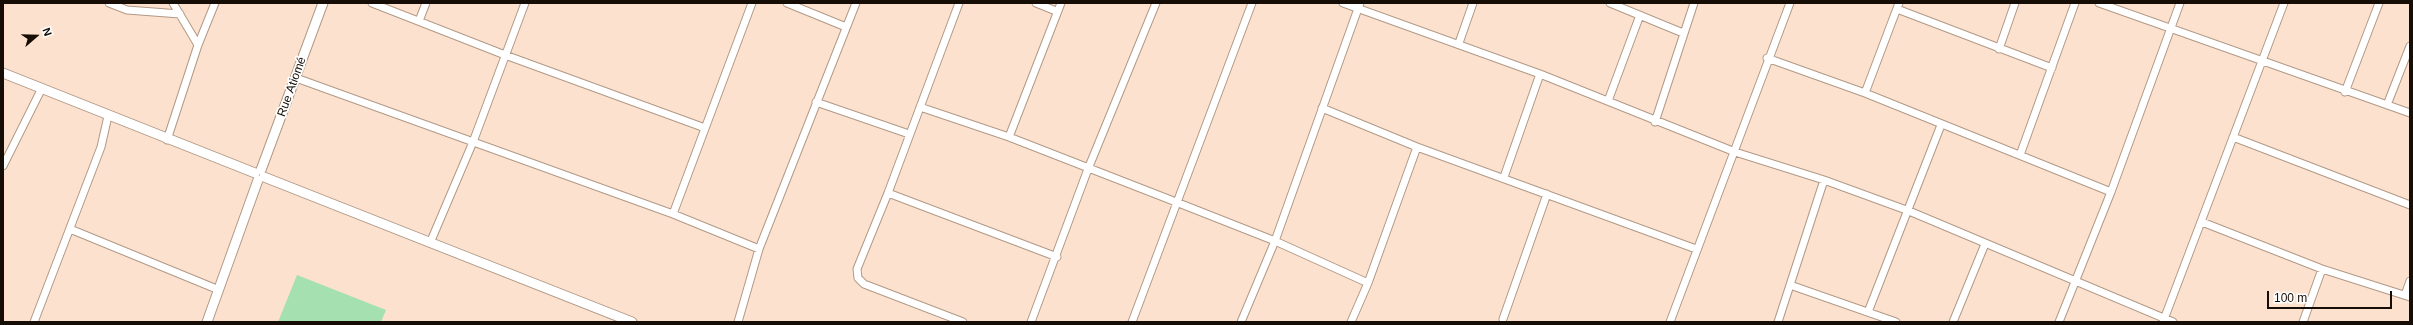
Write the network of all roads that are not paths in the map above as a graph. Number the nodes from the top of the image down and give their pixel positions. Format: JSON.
{"nodes":[{"id":1,"x":108,"y":3,"type":"edge"},
{"id":2,"x":173,"y":3,"type":"edge"},
{"id":3,"x":215,"y":3,"type":"edge"},
{"id":4,"x":323,"y":3,"type":"edge"},
{"id":5,"x":372,"y":3,"type":"edge"},
{"id":6,"x":426,"y":3,"type":"edge"},
{"id":7,"x":525,"y":3,"type":"edge"},
{"id":8,"x":752,"y":3,"type":"edge"},
{"id":9,"x":787,"y":3,"type":"edge"},
{"id":10,"x":856,"y":3,"type":"edge"},
{"id":11,"x":959,"y":3,"type":"edge"},
{"id":12,"x":1036,"y":3,"type":"edge"},
{"id":13,"x":1061,"y":3,"type":"edge"},
{"id":14,"x":1156,"y":3,"type":"edge"},
{"id":15,"x":1252,"y":3,"type":"edge"},
{"id":16,"x":1343,"y":3,"type":"edge"},
{"id":17,"x":1473,"y":3,"type":"edge"},
{"id":18,"x":1610,"y":3,"type":"edge"},
{"id":19,"x":1694,"y":3,"type":"edge"},
{"id":20,"x":1790,"y":3,"type":"edge"},
{"id":21,"x":2015,"y":3,"type":"edge"},
{"id":22,"x":2075,"y":3,"type":"edge"},
{"id":23,"x":2099,"y":3,"type":"edge"},
{"id":24,"x":2180,"y":3,"type":"edge"},
{"id":25,"x":2284,"y":3,"type":"edge"},
{"id":26,"x":2379,"y":3,"type":"edge"},
{"id":27,"x":1359,"y":6,"type":"edge"},
{"id":28,"x":1898,"y":6,"type":"edge"},
{"id":29,"x":1056,"y":11,"type":"junction"},
{"id":30,"x":180,"y":14,"type":"junction"},
{"id":31,"x":1640,"y":15,"type":"junction"},
{"id":32,"x":419,"y":21,"type":"junction"},
{"id":33,"x":846,"y":27,"type":"junction"},
{"id":34,"x":2170,"y":29,"type":"junction"},
{"id":35,"x":1683,"y":33,"type":"junction"},
{"id":36,"x":1458,"y":44,"type":"junction"},
{"id":37,"x":198,"y":45,"type":"junction"},
{"id":38,"x":2410,"y":46,"type":"edge"},
{"id":39,"x":1999,"y":48,"type":"junction"},
{"id":40,"x":505,"y":55,"type":"junction"},
{"id":41,"x":1767,"y":58,"type":"junction"},
{"id":42,"x":2261,"y":61,"type":"junction"},
{"id":43,"x":2052,"y":68,"type":"junction"},
{"id":44,"x":3,"y":73,"type":"edge"},
{"id":45,"x":1540,"y":74,"type":"junction"},
{"id":46,"x":296,"y":78,"type":"junction"},
{"id":47,"x":42,"y":88,"type":"junction"},
{"id":48,"x":2345,"y":92,"type":"junction"},
{"id":49,"x":1865,"y":93,"type":"junction"},
{"id":50,"x":816,"y":102,"type":"junction"},
{"id":51,"x":1608,"y":102,"type":"junction"},
{"id":52,"x":2387,"y":105,"type":"junction"},
{"id":53,"x":920,"y":107,"type":"junction"},
{"id":54,"x":1322,"y":108,"type":"junction"},
{"id":55,"x":2410,"y":113,"type":"edge"},
{"id":56,"x":108,"y":116,"type":"junction"},
{"id":57,"x":1655,"y":122,"type":"junction"},
{"id":58,"x":1941,"y":125,"type":"junction"},
{"id":59,"x":705,"y":128,"type":"junction"},
{"id":60,"x":909,"y":134,"type":"junction"},
{"id":61,"x":1009,"y":137,"type":"junction"},
{"id":62,"x":2233,"y":137,"type":"junction"},
{"id":63,"x":168,"y":140,"type":"junction"},
{"id":64,"x":473,"y":142,"type":"junction"},
{"id":65,"x":1417,"y":147,"type":"junction"},
{"id":66,"x":1735,"y":152,"type":"junction"},
{"id":67,"x":6,"y":154,"type":"edge"},
{"id":68,"x":2020,"y":155,"type":"junction"},
{"id":69,"x":3,"y":166,"type":"edge"},
{"id":70,"x":1088,"y":169,"type":"junction"},
{"id":71,"x":259,"y":175,"type":"junction"},
{"id":72,"x":1504,"y":177,"type":"junction"},
{"id":73,"x":1824,"y":180,"type":"junction"},
{"id":74,"x":2110,"y":192,"type":"junction"},
{"id":75,"x":888,"y":193,"type":"junction"},
{"id":76,"x":1547,"y":194,"type":"junction"},
{"id":77,"x":1176,"y":202,"type":"junction"},
{"id":78,"x":2410,"y":205,"type":"edge"},
{"id":79,"x":1909,"y":211,"type":"junction"},
{"id":80,"x":673,"y":214,"type":"junction"},
{"id":81,"x":2202,"y":222,"type":"junction"},
{"id":82,"x":70,"y":229,"type":"junction"},
{"id":83,"x":1275,"y":241,"type":"junction"},
{"id":84,"x":430,"y":243,"type":"junction"},
{"id":85,"x":1985,"y":244,"type":"junction"},
{"id":86,"x":758,"y":249,"type":"junction"},
{"id":87,"x":1696,"y":249,"type":"junction"},
{"id":88,"x":1057,"y":257,"type":"junction"},
{"id":89,"x":2322,"y":269,"type":"junction"},
{"id":90,"x":2410,"y":281,"type":"edge"},
{"id":91,"x":2075,"y":282,"type":"junction"},
{"id":92,"x":1368,"y":283,"type":"junction"},
{"id":93,"x":1790,"y":285,"type":"junction"},
{"id":94,"x":219,"y":290,"type":"junction"},
{"id":95,"x":2408,"y":296,"type":"edge"},
{"id":96,"x":1868,"y":312,"type":"junction"},
{"id":97,"x":1503,"y":318,"type":"dead end"},
{"id":98,"x":2164,"y":320,"type":"edge"},
{"id":99,"x":34,"y":322,"type":"edge"},
{"id":100,"x":207,"y":322,"type":"edge"},
{"id":101,"x":632,"y":322,"type":"edge"},
{"id":102,"x":738,"y":322,"type":"edge"},
{"id":103,"x":963,"y":322,"type":"edge"},
{"id":104,"x":1031,"y":322,"type":"edge"},
{"id":105,"x":1132,"y":322,"type":"edge"},
{"id":106,"x":1241,"y":322,"type":"edge"},
{"id":107,"x":1351,"y":322,"type":"edge"},
{"id":108,"x":1670,"y":322,"type":"edge"},
{"id":109,"x":1778,"y":322,"type":"edge"},
{"id":110,"x":1896,"y":322,"type":"edge"},
{"id":111,"x":1953,"y":322,"type":"edge"},
{"id":112,"x":2059,"y":322,"type":"edge"},
{"id":113,"x":2173,"y":322,"type":"edge"},
{"id":114,"x":2303,"y":322,"type":"edge"}],
"edges":[{"from":1,"to":30,"type":"street"},
{"from":2,"to":30,"type":"street"},
{"from":3,"to":37,"type":"street"},
{"from":4,"to":46,"type":"street","name":"Rue Atiomé"},
{"from":5,"to":32,"type":"street"},
{"from":6,"to":32,"type":"street"},
{"from":7,"to":40,"type":"street"},
{"from":8,"to":59,"type":"street"},
{"from":9,"to":33,"type":"street"},
{"from":10,"to":33,"type":"street"},
{"from":11,"to":53,"type":"street"},
{"from":12,"to":29,"type":"street"},
{"from":13,"to":29,"type":"street"},
{"from":14,"to":70,"type":"street"},
{"from":15,"to":77,"type":"street"},
{"from":16,"to":27,"type":"street"},
{"from":17,"to":36,"type":"street"},
{"from":18,"to":31,"type":"street"},
{"from":19,"to":35,"type":"street"},
{"from":20,"to":41,"type":"street"},
{"from":21,"to":39,"type":"street"},
{"from":22,"to":43,"type":"street"},
{"from":23,"to":34,"type":"street"},
{"from":24,"to":34,"type":"street"},
{"from":25,"to":42,"type":"street"},
{"from":26,"to":48,"type":"street"},
{"from":27,"to":36,"type":"street"},
{"from":27,"to":54,"type":"street"},
{"from":28,"to":39,"type":"street"},
{"from":28,"to":49,"type":"street"},
{"from":29,"to":61,"type":"street"},
{"from":30,"to":37,"type":"street"},
{"from":31,"to":35,"type":"street"},
{"from":31,"to":51,"type":"street"},
{"from":32,"to":40,"type":"street"},
{"from":33,"to":50,"type":"street"},
{"from":34,"to":42,"type":"street"},
{"from":34,"to":74,"type":"street"},
{"from":35,"to":57,"type":"street"},
{"from":36,"to":45,"type":"street"},
{"from":37,"to":63,"type":"street"},
{"from":38,"to":52,"type":"street"},
{"from":39,"to":43,"type":"street"},
{"from":40,"to":59,"type":"street"},
{"from":40,"to":64,"type":"street"},
{"from":41,"to":49,"type":"street"},
{"from":41,"to":66,"type":"street"},
{"from":42,"to":48,"type":"street"},
{"from":42,"to":62,"type":"street"},
{"from":43,"to":68,"type":"street"},
{"from":44,"to":47,"type":"street"},
{"from":45,"to":51,"type":"street"},
{"from":45,"to":72,"type":"street"},
{"from":46,"to":64,"type":"street"},
{"from":46,"to":71,"type":"street","name":"Rue Atiomé"},
{"from":47,"to":56,"type":"street"},
{"from":47,"to":67,"type":"street"},
{"from":48,"to":52,"type":"street"},
{"from":49,"to":58,"type":"street"},
{"from":50,"to":60,"type":"street"},
{"from":50,"to":86,"type":"street"},
{"from":51,"to":57,"type":"street"},
{"from":52,"to":55,"type":"street"},
{"from":53,"to":60,"type":"street"},
{"from":53,"to":61,"type":"street"},
{"from":54,"to":65,"type":"street"},
{"from":54,"to":83,"type":"street"},
{"from":56,"to":63,"type":"street"},
{"from":56,"to":82,"type":"street"},
{"from":57,"to":66,"type":"street"},
{"from":58,"to":68,"type":"street"},
{"from":58,"to":79,"type":"street"},
{"from":59,"to":80,"type":"street"},
{"from":60,"to":75,"type":"street"},
{"from":61,"to":70,"type":"street"},
{"from":62,"to":78,"type":"street"},
{"from":62,"to":81,"type":"street"},
{"from":63,"to":71,"type":"street"},
{"from":64,"to":80,"type":"street"},
{"from":64,"to":84,"type":"street"},
{"from":65,"to":72,"type":"street"},
{"from":65,"to":92,"type":"street"},
{"from":66,"to":73,"type":"street"},
{"from":66,"to":87,"type":"street"},
{"from":67,"to":69,"type":"street"},
{"from":68,"to":74,"type":"street"},
{"from":70,"to":77,"type":"street"},
{"from":70,"to":88,"type":"street"},
{"from":71,"to":84,"type":"street"},
{"from":71,"to":94,"type":"street","name":"Rue Atiomé"},
{"from":72,"to":76,"type":"street"},
{"from":73,"to":79,"type":"street"},
{"from":73,"to":93,"type":"street"},
{"from":74,"to":91,"type":"street"},
{"from":75,"to":88,"type":"street"},
{"from":75,"to":103,"type":"street"},
{"from":76,"to":87,"type":"street"},
{"from":76,"to":97,"type":"street"},
{"from":77,"to":83,"type":"street"},
{"from":77,"to":105,"type":"street"},
{"from":79,"to":85,"type":"street"},
{"from":79,"to":96,"type":"street"},
{"from":80,"to":86,"type":"street"},
{"from":81,"to":89,"type":"street"},
{"from":81,"to":98,"type":"street"},
{"from":82,"to":94,"type":"street"},
{"from":82,"to":99,"type":"street"},
{"from":83,"to":92,"type":"street"},
{"from":83,"to":106,"type":"street"},
{"from":84,"to":101,"type":"street"},
{"from":85,"to":91,"type":"street"},
{"from":85,"to":111,"type":"street"},
{"from":86,"to":102,"type":"street"},
{"from":87,"to":108,"type":"street"},
{"from":88,"to":104,"type":"street"},
{"from":89,"to":95,"type":"street"},
{"from":89,"to":114,"type":"street"},
{"from":90,"to":95,"type":"street"},
{"from":91,"to":98,"type":"street"},
{"from":91,"to":112,"type":"street"},
{"from":92,"to":107,"type":"street"},
{"from":93,"to":96,"type":"street"},
{"from":93,"to":109,"type":"street"},
{"from":94,"to":100,"type":"street","name":"Rue Atiomé"},
{"from":96,"to":110,"type":"street"},
{"from":98,"to":113,"type":"street"}]}
